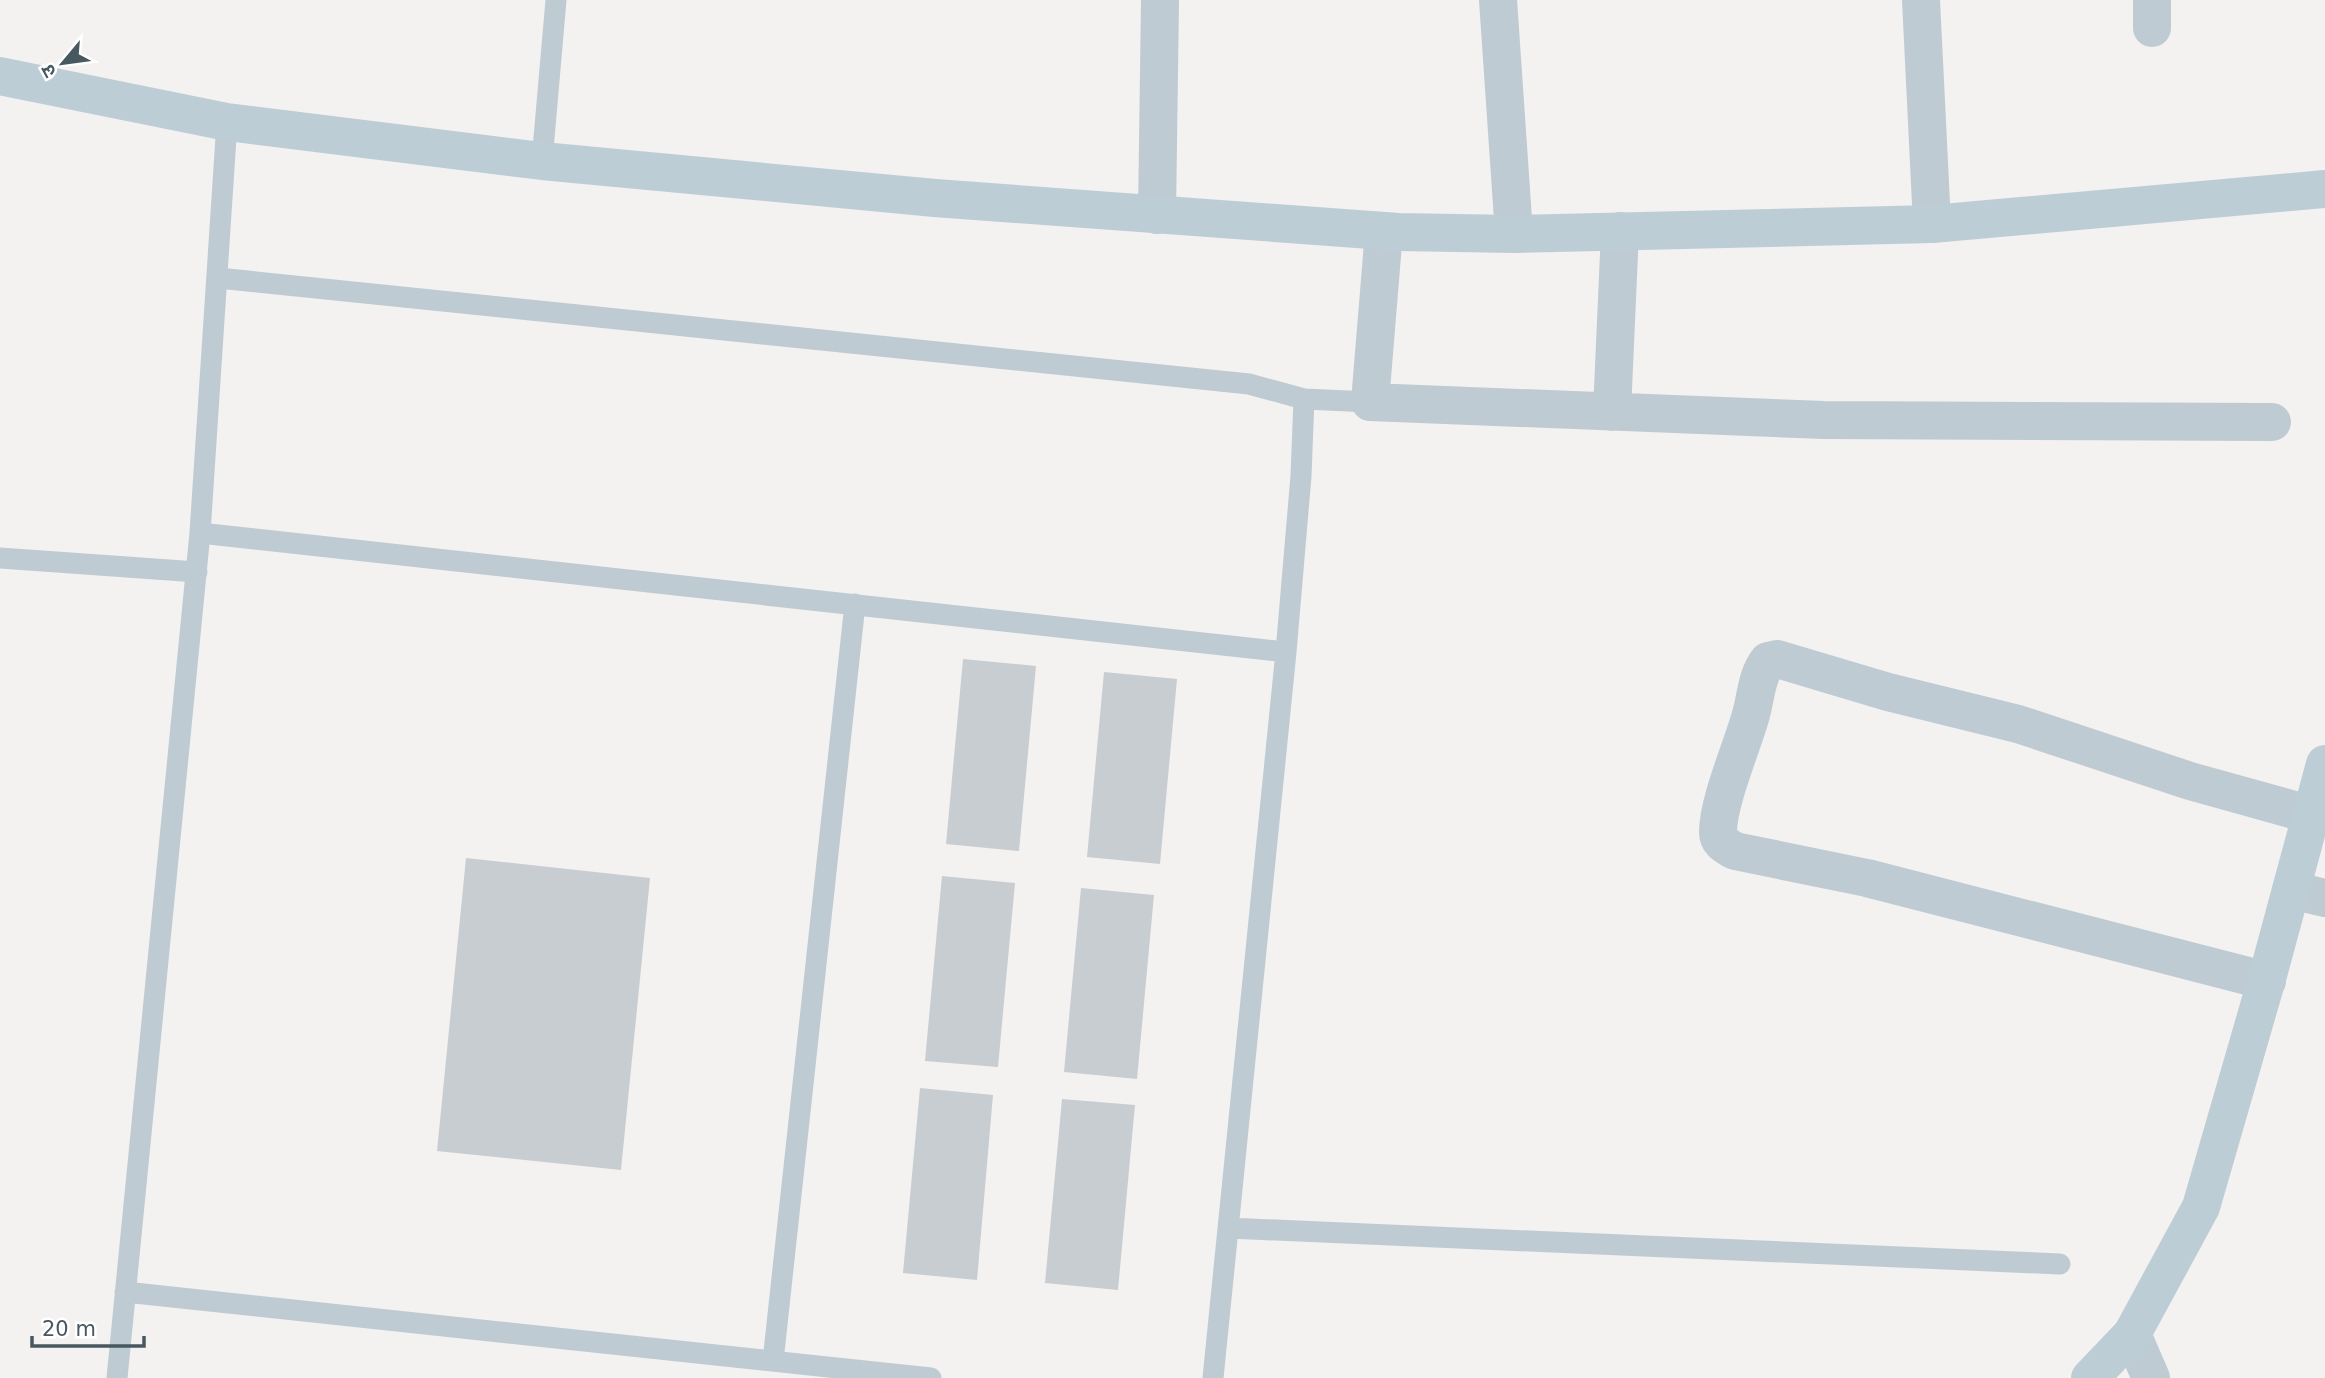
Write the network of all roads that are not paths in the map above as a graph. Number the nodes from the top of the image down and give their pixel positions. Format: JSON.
{"nodes":[{"id":1,"x":556,"y":0,"type":"edge"},
{"id":2,"x":1160,"y":0,"type":"edge"},
{"id":3,"x":1498,"y":0,"type":"edge"},
{"id":4,"x":1921,"y":0,"type":"edge"},
{"id":5,"x":0,"y":76,"type":"edge"},
{"id":6,"x":227,"y":122,"type":"junction"},
{"id":7,"x":541,"y":162,"type":"junction"},
{"id":8,"x":2325,"y":189,"type":"edge"},
{"id":9,"x":1157,"y":215,"type":"junction"},
{"id":10,"x":1932,"y":224,"type":"junction"},
{"id":11,"x":1384,"y":231,"type":"junction"},
{"id":12,"x":1620,"y":231,"type":"junction"},
{"id":13,"x":1514,"y":234,"type":"junction"},
{"id":14,"x":218,"y":278,"type":"junction"},
{"id":15,"x":1304,"y":399,"type":"junction"},
{"id":16,"x":1370,"y":402,"type":"junction"},
{"id":17,"x":1612,"y":412,"type":"junction"},
{"id":18,"x":2272,"y":422,"type":"dead end"},
{"id":19,"x":200,"y":533,"type":"junction"},
{"id":20,"x":0,"y":558,"type":"edge"},
{"id":21,"x":197,"y":572,"type":"junction"},
{"id":22,"x":855,"y":604,"type":"junction"},
{"id":23,"x":1286,"y":652,"type":"junction"},
{"id":24,"x":2325,"y":765,"type":"edge"},
{"id":25,"x":2312,"y":815,"type":"junction"},
{"id":26,"x":2308,"y":894,"type":"edge"},
{"id":27,"x":2267,"y":981,"type":"junction"},
{"id":28,"x":1228,"y":1228,"type":"junction"},
{"id":29,"x":2060,"y":1264,"type":"dead end"},
{"id":30,"x":125,"y":1292,"type":"junction"},
{"id":31,"x":2132,"y":1334,"type":"junction"},
{"id":32,"x":773,"y":1361,"type":"junction"},
{"id":33,"x":117,"y":1378,"type":"edge"},
{"id":34,"x":931,"y":1378,"type":"edge"},
{"id":35,"x":1213,"y":1378,"type":"edge"},
{"id":36,"x":2090,"y":1378,"type":"edge"},
{"id":37,"x":2151,"y":1378,"type":"edge"}],
"edges":[{"from":1,"to":7,"type":"lane"},
{"from":2,"to":9,"type":"street"},
{"from":3,"to":13,"type":"street"},
{"from":4,"to":10,"type":"street"},
{"from":5,"to":6,"type":"street"},
{"from":6,"to":7,"type":"street"},
{"from":6,"to":14,"type":"lane"},
{"from":7,"to":9,"type":"street"},
{"from":8,"to":10,"type":"street"},
{"from":9,"to":11,"type":"street"},
{"from":10,"to":12,"type":"street"},
{"from":11,"to":13,"type":"street"},
{"from":11,"to":16,"type":"street"},
{"from":12,"to":13,"type":"street"},
{"from":12,"to":17,"type":"street"},
{"from":14,"to":15,"type":"lane"},
{"from":14,"to":19,"type":"lane"},
{"from":15,"to":16,"type":"lane"},
{"from":15,"to":23,"type":"lane"},
{"from":16,"to":17,"type":"street"},
{"from":17,"to":18,"type":"street"},
{"from":19,"to":21,"type":"lane"},
{"from":19,"to":22,"type":"lane"},
{"from":20,"to":21,"type":"lane"},
{"from":21,"to":30,"type":"lane"},
{"from":22,"to":23,"type":"lane"},
{"from":22,"to":32,"type":"lane"},
{"from":23,"to":28,"type":"lane"},
{"from":24,"to":25,"type":"street"},
{"from":25,"to":26,"type":"street"},
{"from":25,"to":27,"type":"street"},
{"from":26,"to":27,"type":"street"},
{"from":27,"to":31,"type":"street"},
{"from":28,"to":29,"type":"lane"},
{"from":28,"to":35,"type":"lane"},
{"from":30,"to":32,"type":"lane"},
{"from":30,"to":33,"type":"lane"},
{"from":31,"to":36,"type":"street"},
{"from":31,"to":37,"type":"street"},
{"from":32,"to":34,"type":"lane"}]}
